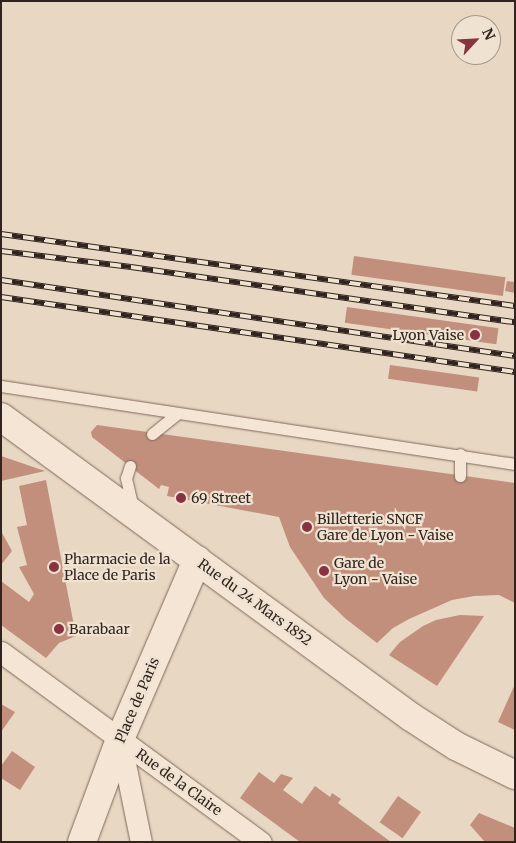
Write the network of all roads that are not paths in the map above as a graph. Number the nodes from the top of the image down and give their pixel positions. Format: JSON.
{"nodes":[{"id":1,"x":1,"y":386,"type":"edge"},
{"id":2,"x":176,"y":414,"type":"junction"},
{"id":3,"x":1,"y":417,"type":"edge"},
{"id":4,"x":152,"y":434,"type":"dead end"},
{"id":5,"x":460,"y":454,"type":"junction"},
{"id":6,"x":515,"y":464,"type":"edge"},
{"id":7,"x":130,"y":466,"type":"dead end"},
{"id":8,"x":460,"y":476,"type":"dead end"},
{"id":9,"x":134,"y":515,"type":"junction"},
{"id":10,"x":197,"y":560,"type":"junction"},
{"id":11,"x":1,"y":652,"type":"edge"},
{"id":12,"x":120,"y":739,"type":"junction"},
{"id":13,"x":515,"y":775,"type":"edge"},
{"id":14,"x":82,"y":842,"type":"edge"},
{"id":15,"x":141,"y":842,"type":"edge"},
{"id":16,"x":261,"y":842,"type":"edge"}],
"edges":[{"from":1,"to":2,"type":"lane"},
{"from":2,"to":4,"type":"lane"},
{"from":2,"to":5,"type":"lane"},
{"from":3,"to":9,"type":"street","name":"Rue du 24 Mars 1852"},
{"from":5,"to":6,"type":"lane"},
{"from":5,"to":8,"type":"lane"},
{"from":7,"to":9,"type":"lane"},
{"from":9,"to":10,"type":"street","name":"Rue du 24 Mars 1852"},
{"from":10,"to":12,"type":"street","name":"Place de Paris"},
{"from":10,"to":13,"type":"street","name":"Rue du 24 Mars 1852"},
{"from":11,"to":12,"type":"street","name":"Rue de la Claire"},
{"from":12,"to":14,"type":"street","name":"Place de Paris"},
{"from":12,"to":15,"type":"street"},
{"from":12,"to":16,"type":"street","name":"Rue de la Claire"}]}
